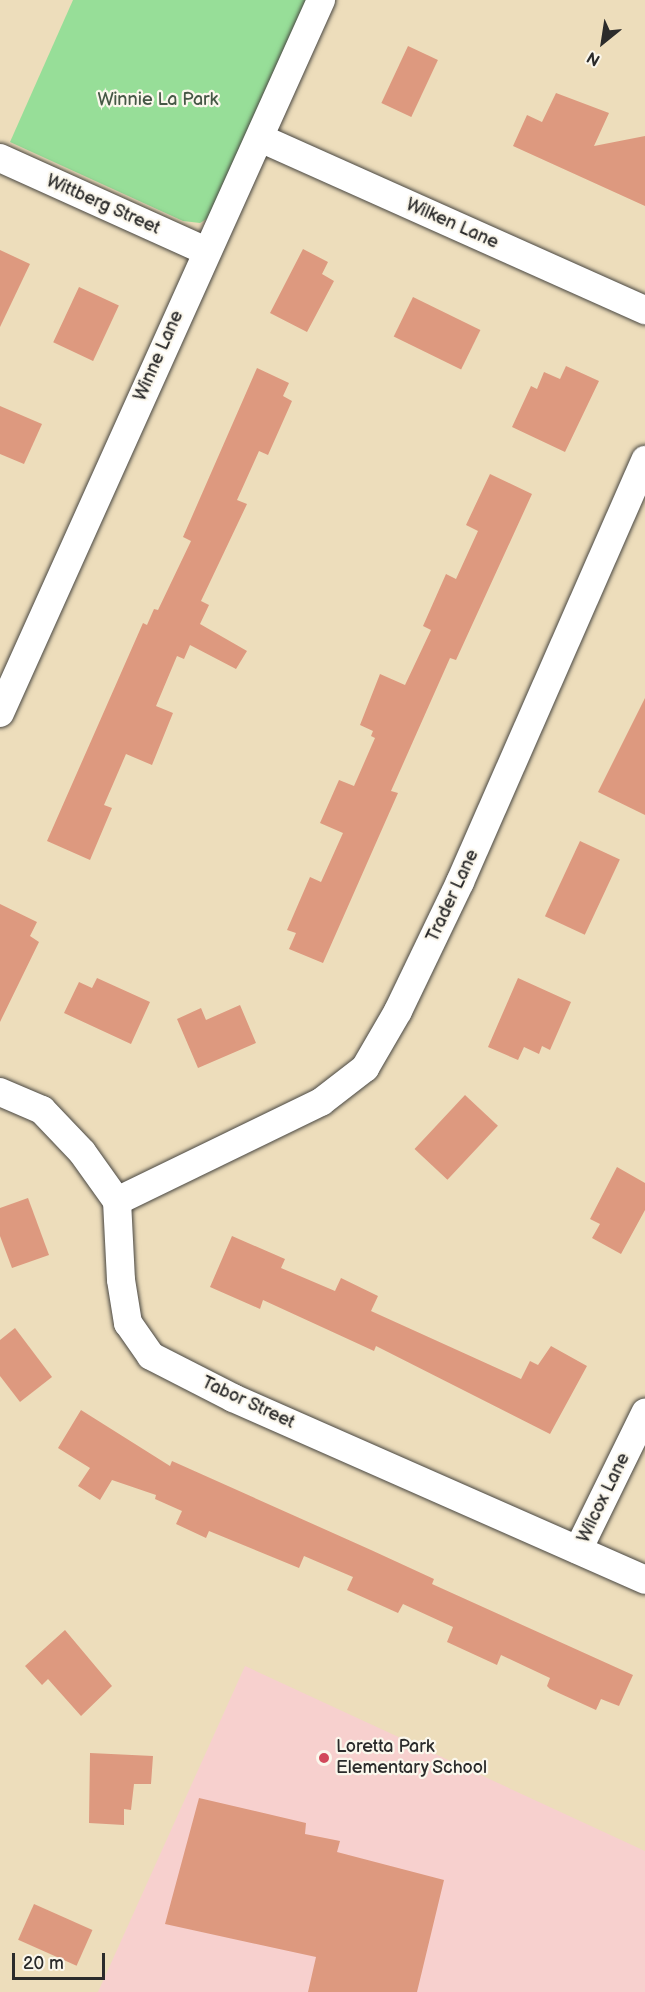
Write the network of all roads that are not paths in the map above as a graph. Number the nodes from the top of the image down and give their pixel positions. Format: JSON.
{"nodes":[{"id":1,"x":321,"y":0,"type":"edge"},
{"id":2,"x":260,"y":138,"type":"junction"},
{"id":3,"x":0,"y":158,"type":"edge"},
{"id":4,"x":206,"y":251,"type":"junction"},
{"id":5,"x":645,"y":310,"type":"edge"},
{"id":6,"x":645,"y":460,"type":"edge"},
{"id":7,"x":0,"y":713,"type":"edge"},
{"id":8,"x":0,"y":1092,"type":"edge"},
{"id":9,"x":117,"y":1201,"type":"junction"},
{"id":10,"x":645,"y":1413,"type":"edge"},
{"id":11,"x":578,"y":1550,"type":"junction"},
{"id":12,"x":645,"y":1580,"type":"edge"}],
"edges":[{"from":1,"to":2,"type":"street","name":"Winne Lane"},
{"from":2,"to":4,"type":"street","name":"Winne Lane"},
{"from":2,"to":5,"type":"street","name":"Wilken Lane"},
{"from":3,"to":4,"type":"street","name":"Wittberg Street"},
{"from":4,"to":7,"type":"street","name":"Winne Lane"},
{"from":6,"to":9,"type":"street","name":"Trader Lane"},
{"from":8,"to":9,"type":"street"},
{"from":9,"to":11,"type":"street","name":"Tabor Street"},
{"from":10,"to":11,"type":"street","name":"Wilcox Lane"},
{"from":11,"to":12,"type":"street","name":"Tabor Street"}]}
